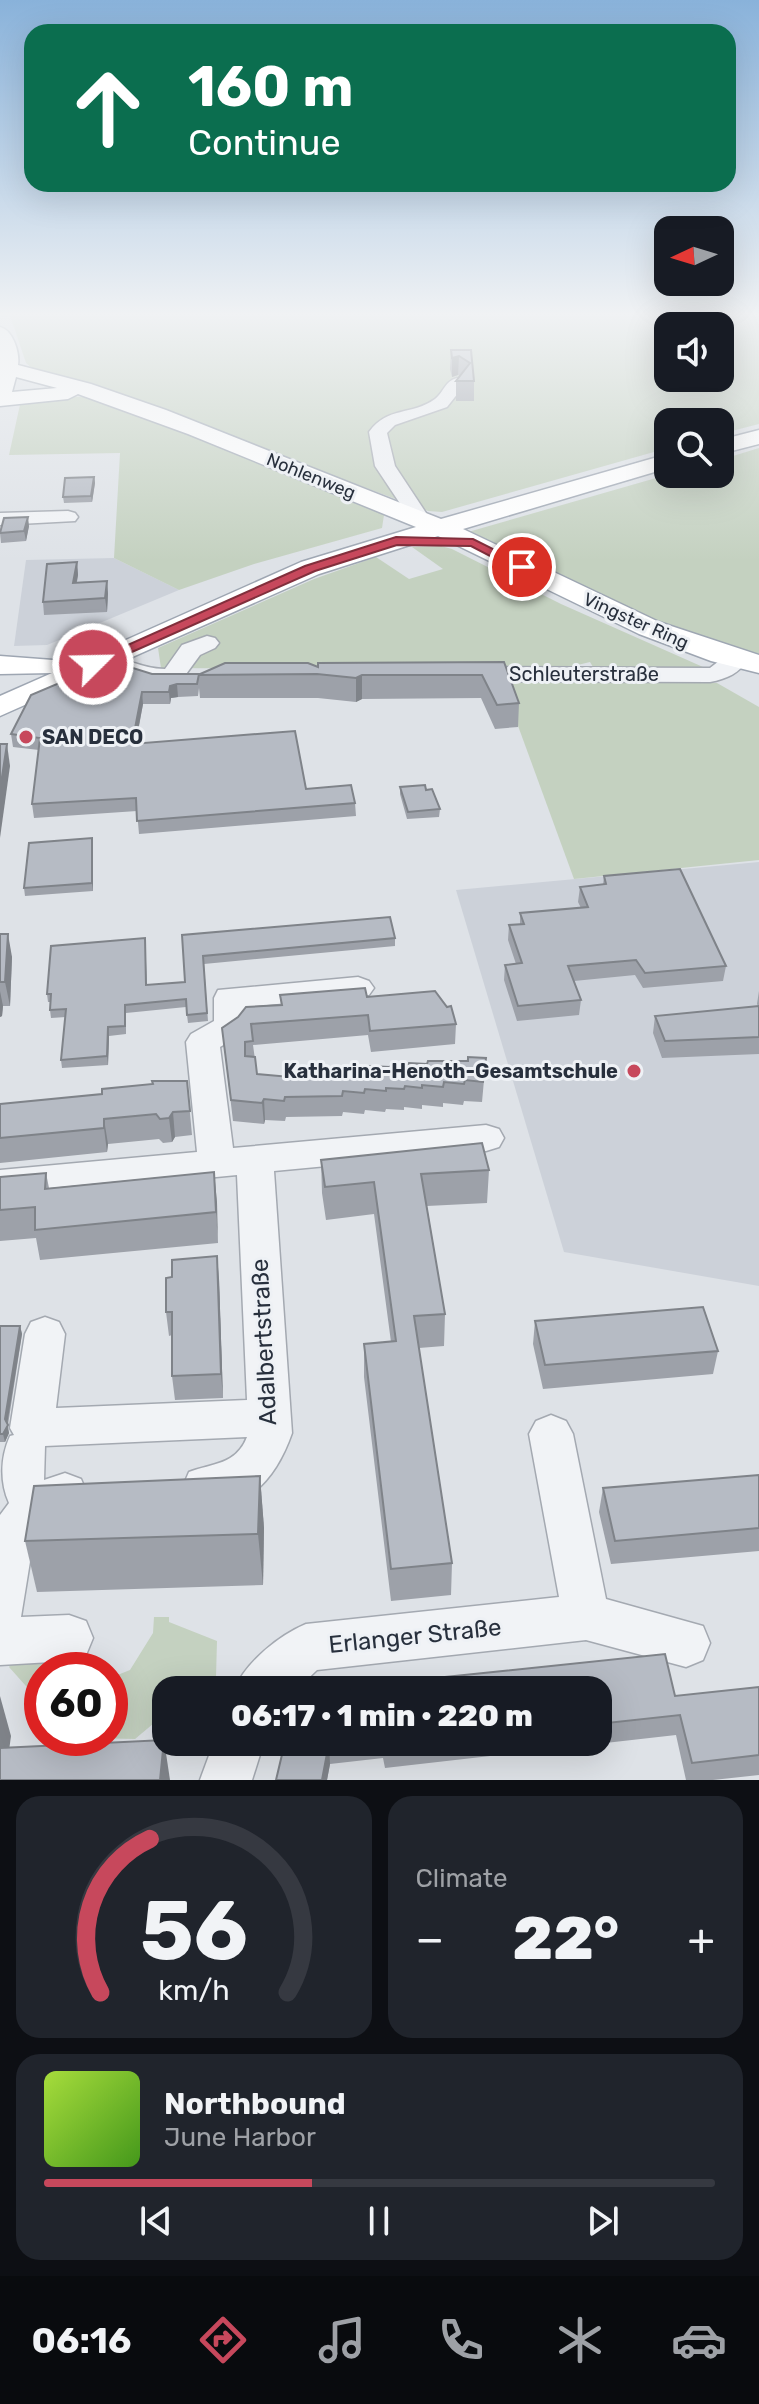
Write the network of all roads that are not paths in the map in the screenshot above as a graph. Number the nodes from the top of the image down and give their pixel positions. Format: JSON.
{"nodes":[{"id":1,"x":44,"y":395,"type":"edge"},
{"id":2,"x":105,"y":395,"type":"edge"},
{"id":3,"x":447,"y":395,"type":"edge"},
{"id":4,"x":1,"y":404,"type":"edge"},
{"id":5,"x":759,"y":437,"type":"edge"},
{"id":6,"x":734,"y":443,"type":"edge"},
{"id":7,"x":654,"y":465,"type":"edge"},
{"id":8,"x":387,"y":506,"type":"junction"},
{"id":9,"x":68,"y":517,"type":"dead end"},
{"id":10,"x":0,"y":519,"type":"edge"},
{"id":11,"x":431,"y":524,"type":"junction"},
{"id":12,"x":392,"y":538,"type":"junction"},
{"id":13,"x":473,"y":543,"type":"junction"},
{"id":14,"x":207,"y":643,"type":"dead end"},
{"id":15,"x":748,"y":662,"type":"edge"},
{"id":16,"x":93,"y":664,"type":"junction"},
{"id":17,"x":0,"y":665,"type":"edge"},
{"id":18,"x":43,"y":666,"type":"junction"},
{"id":19,"x":444,"y":674,"type":"edge"},
{"id":20,"x":204,"y":675,"type":"edge"},
{"id":21,"x":172,"y":676,"type":"junction"},
{"id":22,"x":4,"y":702,"type":"edge"},
{"id":23,"x":358,"y":988,"type":"edge"},
{"id":24,"x":486,"y":1138,"type":"dead end"},
{"id":25,"x":236,"y":1162,"type":"junction"},
{"id":26,"x":0,"y":1184,"type":"edge"},
{"id":27,"x":45,"y":1334,"type":"dead end"},
{"id":28,"x":269,"y":1418,"type":"junction"},
{"id":29,"x":551,"y":1434,"type":"dead end"},
{"id":30,"x":25,"y":1450,"type":"dead end"},
{"id":31,"x":158,"y":1488,"type":"edge"},
{"id":32,"x":112,"y":1490,"type":"edge"},
{"id":33,"x":35,"y":1503,"type":"junction"},
{"id":34,"x":0,"y":1610,"type":"edge"},
{"id":35,"x":586,"y":1617,"type":"junction"},
{"id":36,"x":69,"y":1638,"type":"dead end"},
{"id":37,"x":0,"y":1642,"type":"edge"},
{"id":38,"x":686,"y":1643,"type":"dead end"},
{"id":39,"x":275,"y":1676,"type":"edge"},
{"id":40,"x":234,"y":1756,"type":"edge"},
{"id":41,"x":226,"y":1780,"type":"edge"}],
"edges":[{"from":1,"to":4,"type":"main road"},
{"from":2,"to":8,"type":"main road","name":"Nohlenweg"},
{"from":3,"to":11,"type":"street"},
{"from":5,"to":6,"type":"main road"},
{"from":7,"to":11,"type":"main road"},
{"from":8,"to":11,"type":"main road","name":"Nohlenweg"},
{"from":8,"to":12,"type":"main road"},
{"from":9,"to":10,"type":"street"},
{"from":11,"to":12,"type":"main road"},
{"from":11,"to":13,"type":"main road","name":"Vingster Ring"},
{"from":12,"to":13,"type":"main road"},
{"from":12,"to":16,"type":"main road"},
{"from":12,"to":18,"type":"main road"},
{"from":13,"to":15,"type":"main road","name":"Vingster Ring"},
{"from":14,"to":21,"type":"street"},
{"from":15,"to":19,"type":"street","name":"Schleuterstraße"},
{"from":16,"to":21,"type":"street"},
{"from":16,"to":22,"type":"main road"},
{"from":17,"to":18,"type":"main road"},
{"from":18,"to":22,"type":"main road"},
{"from":20,"to":21,"type":"street"},
{"from":23,"to":25,"type":"street","name":"Adalbertstraße"},
{"from":24,"to":25,"type":"street"},
{"from":25,"to":26,"type":"street"},
{"from":25,"to":28,"type":"street","name":"Adalbertstraße"},
{"from":27,"to":28,"type":"street"},
{"from":28,"to":31,"type":"street","name":"Adalbertstraße"},
{"from":29,"to":35,"type":"street"},
{"from":30,"to":33,"type":"street"},
{"from":32,"to":33,"type":"street"},
{"from":33,"to":34,"type":"street"},
{"from":35,"to":38,"type":"street","name":"Erlanger Straße"},
{"from":35,"to":39,"type":"street","name":"Erlanger Straße"},
{"from":36,"to":37,"type":"street"},
{"from":40,"to":41,"type":"street"}]}
